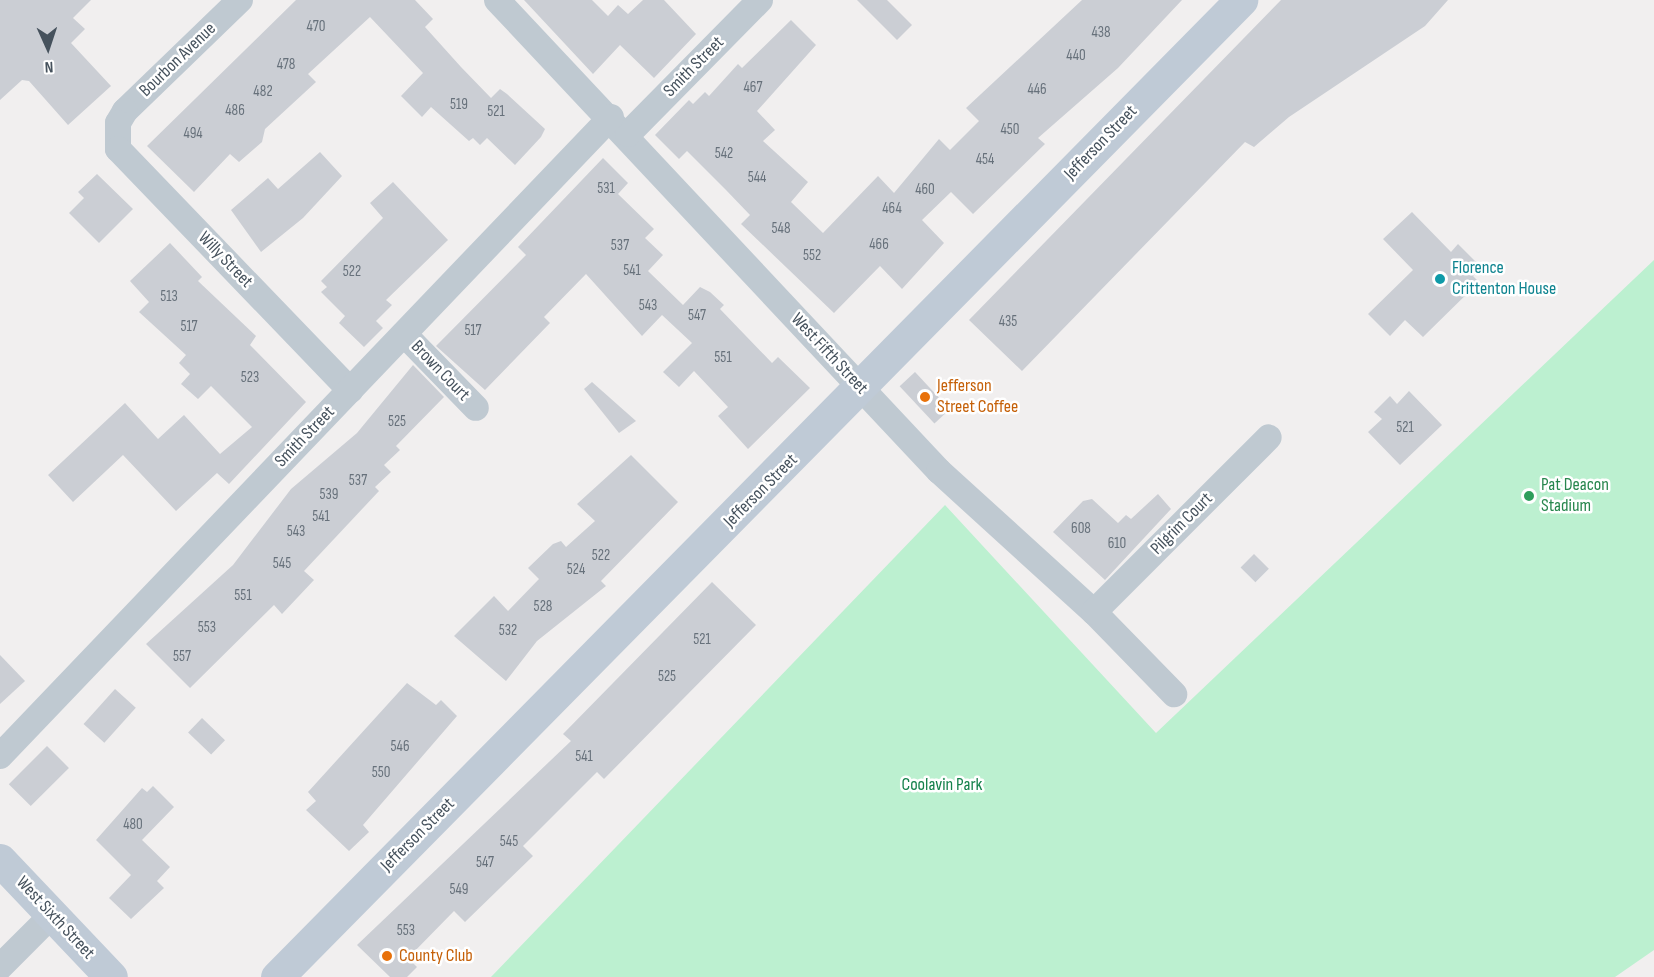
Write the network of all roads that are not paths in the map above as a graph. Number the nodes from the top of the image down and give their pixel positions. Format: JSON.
{"nodes":[{"id":1,"x":240,"y":0,"type":"edge"},
{"id":2,"x":497,"y":0,"type":"edge"},
{"id":3,"x":760,"y":0,"type":"edge"},
{"id":4,"x":1241,"y":0,"type":"edge"},
{"id":5,"x":118,"y":123,"type":"joint"},
{"id":6,"x":619,"y":126,"type":"junction"},
{"id":7,"x":404,"y":334,"type":"junction"},
{"id":8,"x":350,"y":390,"type":"junction"},
{"id":9,"x":862,"y":390,"type":"junction"},
{"id":10,"x":476,"y":408,"type":"dead end"},
{"id":11,"x":1269,"y":437,"type":"dead end"},
{"id":12,"x":1094,"y":612,"type":"junction"},
{"id":13,"x":1174,"y":694,"type":"dead end"},
{"id":14,"x":0,"y":756,"type":"edge"},
{"id":15,"x":0,"y":860,"type":"edge"},
{"id":16,"x":52,"y":915,"type":"junction"},
{"id":17,"x":0,"y":967,"type":"edge"},
{"id":18,"x":111,"y":977,"type":"edge"},
{"id":19,"x":277,"y":977,"type":"edge"}],
"edges":[{"from":1,"to":5,"type":"street","name":"Bourbon Avenue"},
{"from":2,"to":6,"type":"street","name":"West Fifth Street"},
{"from":3,"to":6,"type":"street","name":"Smith Street"},
{"from":4,"to":9,"type":"street","name":"Jefferson Street"},
{"from":5,"to":8,"type":"street","name":"Willy Street"},
{"from":6,"to":7,"type":"street","name":"Smith Street"},
{"from":6,"to":9,"type":"street","name":"West Fifth Street"},
{"from":7,"to":8,"type":"street","name":"Smith Street"},
{"from":7,"to":10,"type":"street","name":"Brown Court"},
{"from":8,"to":14,"type":"street","name":"Smith Street"},
{"from":9,"to":12,"type":"street","name":"West Fifth Street"},
{"from":9,"to":19,"type":"street","name":"Jefferson Street"},
{"from":11,"to":12,"type":"street","name":"Pilgrim Court"},
{"from":12,"to":13,"type":"street","name":"West Fifth Street"},
{"from":15,"to":16,"type":"street","name":"West Sixth Street"},
{"from":16,"to":17,"type":"street"},
{"from":16,"to":18,"type":"street","name":"West Sixth Street"}]}
